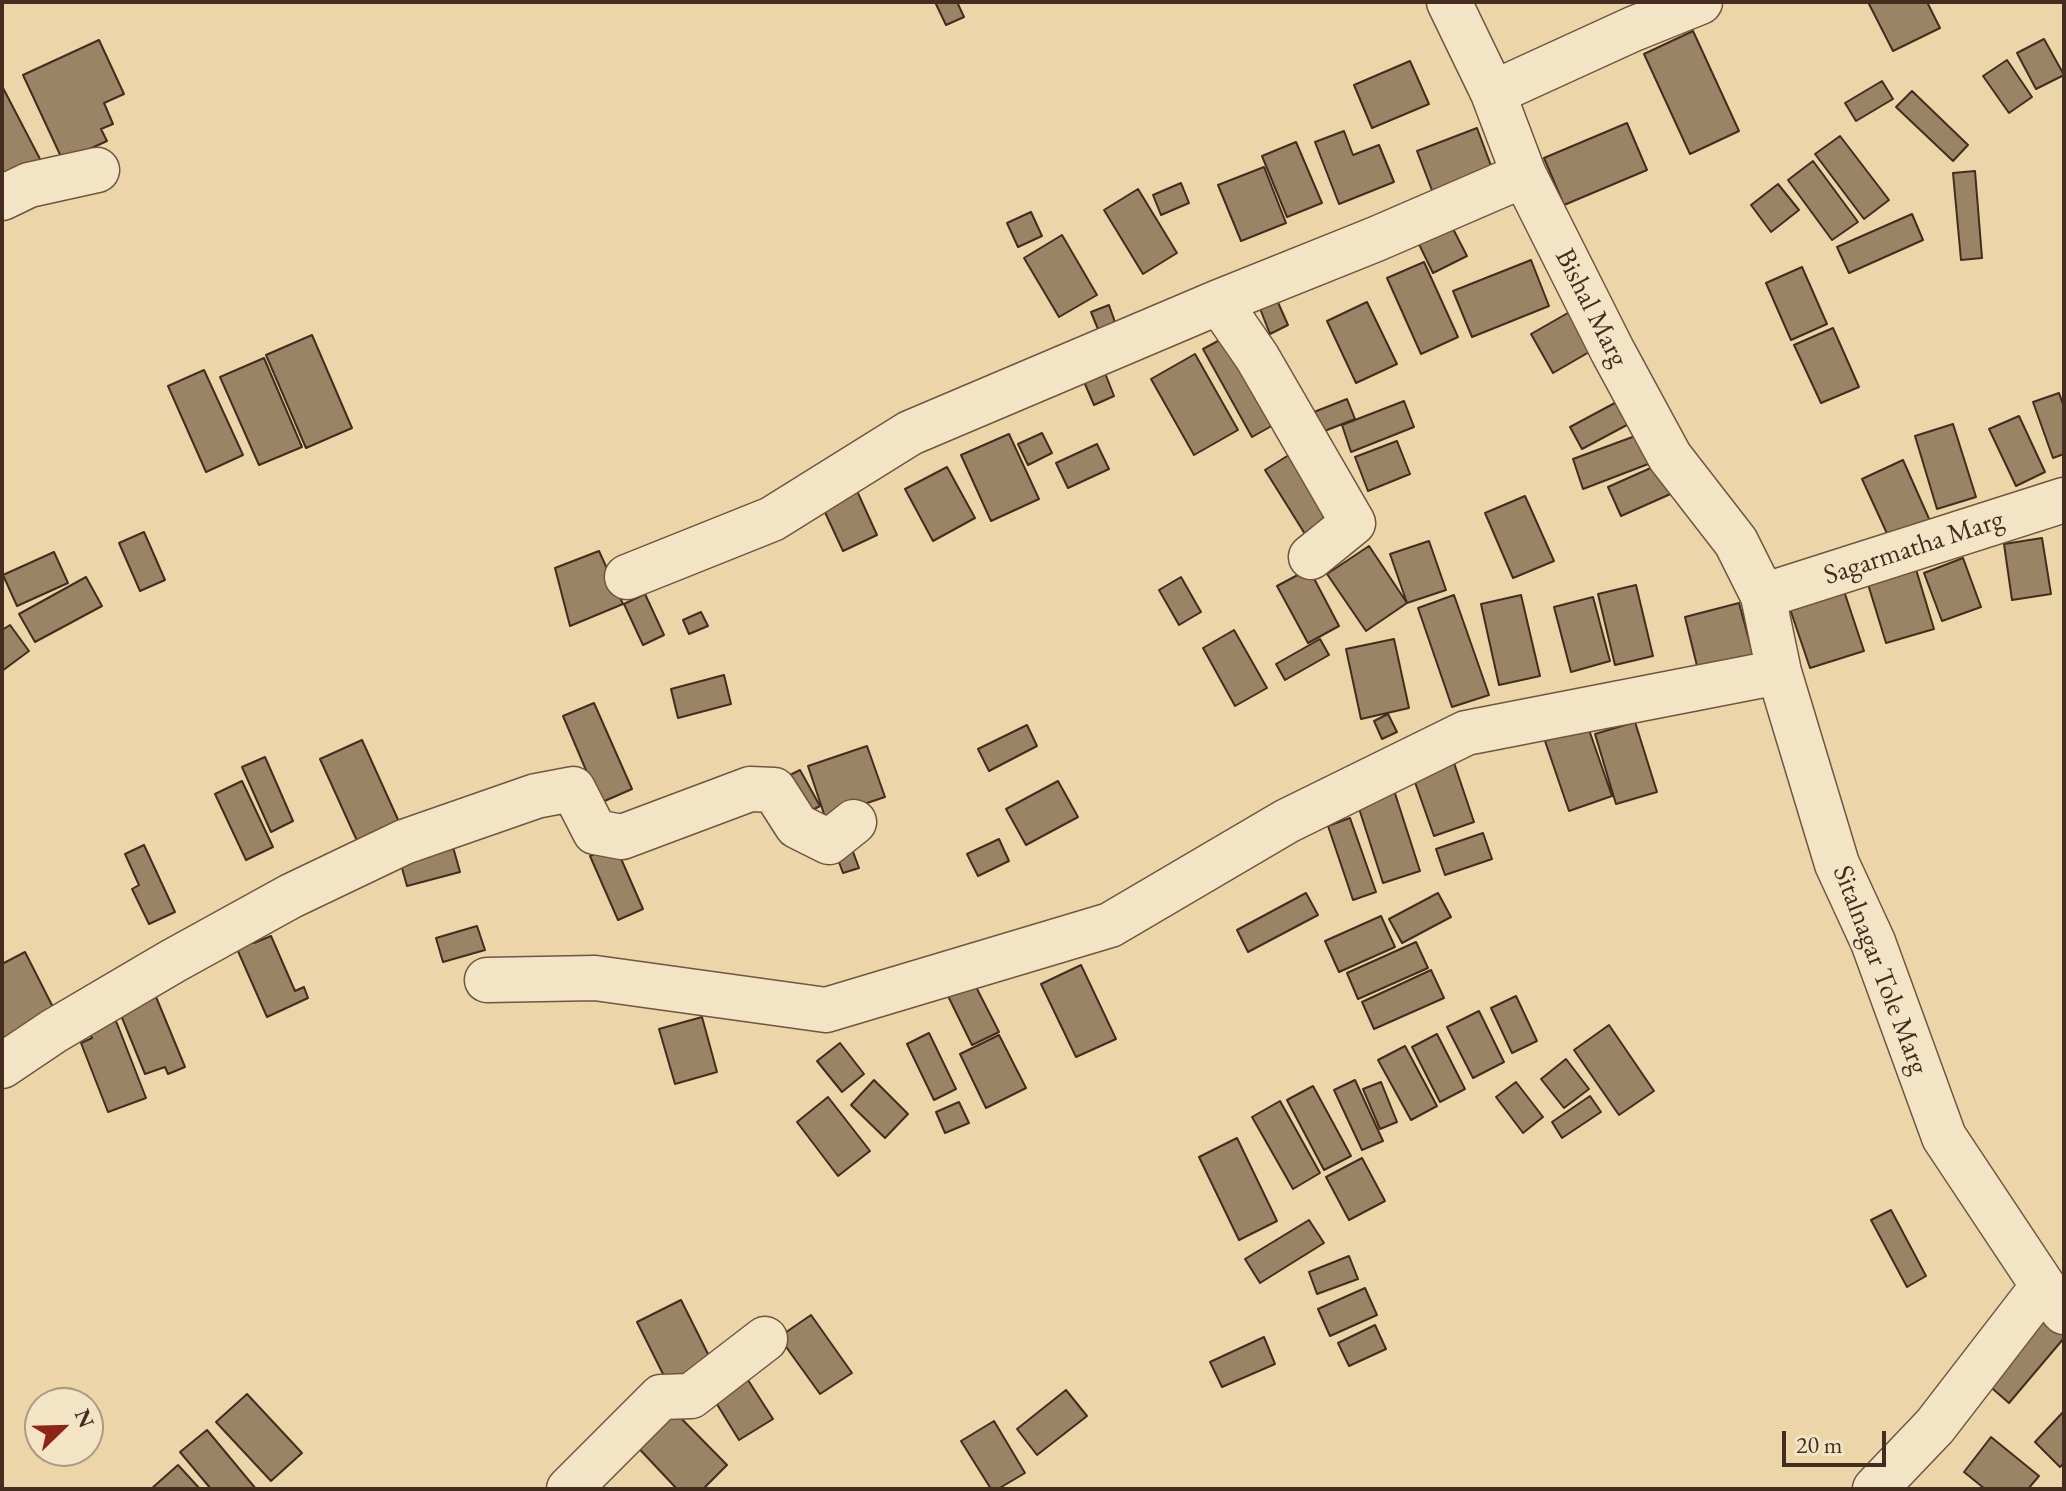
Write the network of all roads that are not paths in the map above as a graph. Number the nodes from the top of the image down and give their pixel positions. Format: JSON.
{"nodes":[{"id":1,"x":1449,"y":2,"type":"edge"},
{"id":2,"x":1700,"y":2,"type":"edge"},
{"id":3,"x":1493,"y":93,"type":"junction"},
{"id":4,"x":97,"y":170,"type":"dead end"},
{"id":5,"x":1524,"y":175,"type":"junction"},
{"id":6,"x":2,"y":198,"type":"edge"},
{"id":7,"x":1219,"y":302,"type":"junction"},
{"id":8,"x":2064,"y":500,"type":"edge"},
{"id":9,"x":1311,"y":557,"type":"dead end"},
{"id":10,"x":627,"y":577,"type":"dead end"},
{"id":11,"x":1763,"y":596,"type":"junction"},
{"id":12,"x":1779,"y":672,"type":"junction"},
{"id":13,"x":854,"y":822,"type":"dead end"},
{"id":14,"x":487,"y":980,"type":"dead end"},
{"id":15,"x":2,"y":1066,"type":"edge"},
{"id":16,"x":2053,"y":1299,"type":"edge"},
{"id":17,"x":765,"y":1339,"type":"dead end"},
{"id":18,"x":569,"y":1489,"type":"edge"},
{"id":19,"x":1875,"y":1489,"type":"edge"}],
"edges":[{"from":1,"to":3,"type":"street","name":"Bishal Marg"},
{"from":2,"to":3,"type":"street"},
{"from":3,"to":5,"type":"street","name":"Bishal Marg"},
{"from":4,"to":6,"type":"street"},
{"from":5,"to":7,"type":"street"},
{"from":5,"to":11,"type":"street","name":"Bishal Marg"},
{"from":7,"to":9,"type":"street"},
{"from":7,"to":10,"type":"street"},
{"from":8,"to":11,"type":"street","name":"Sagarmatha Marg"},
{"from":11,"to":12,"type":"street","name":"Sitalnagar Tole Marg"},
{"from":12,"to":14,"type":"street"},
{"from":12,"to":16,"type":"street","name":"Sitalnagar Tole Marg"},
{"from":13,"to":15,"type":"street"},
{"from":16,"to":19,"type":"street"},
{"from":17,"to":18,"type":"street"}]}
